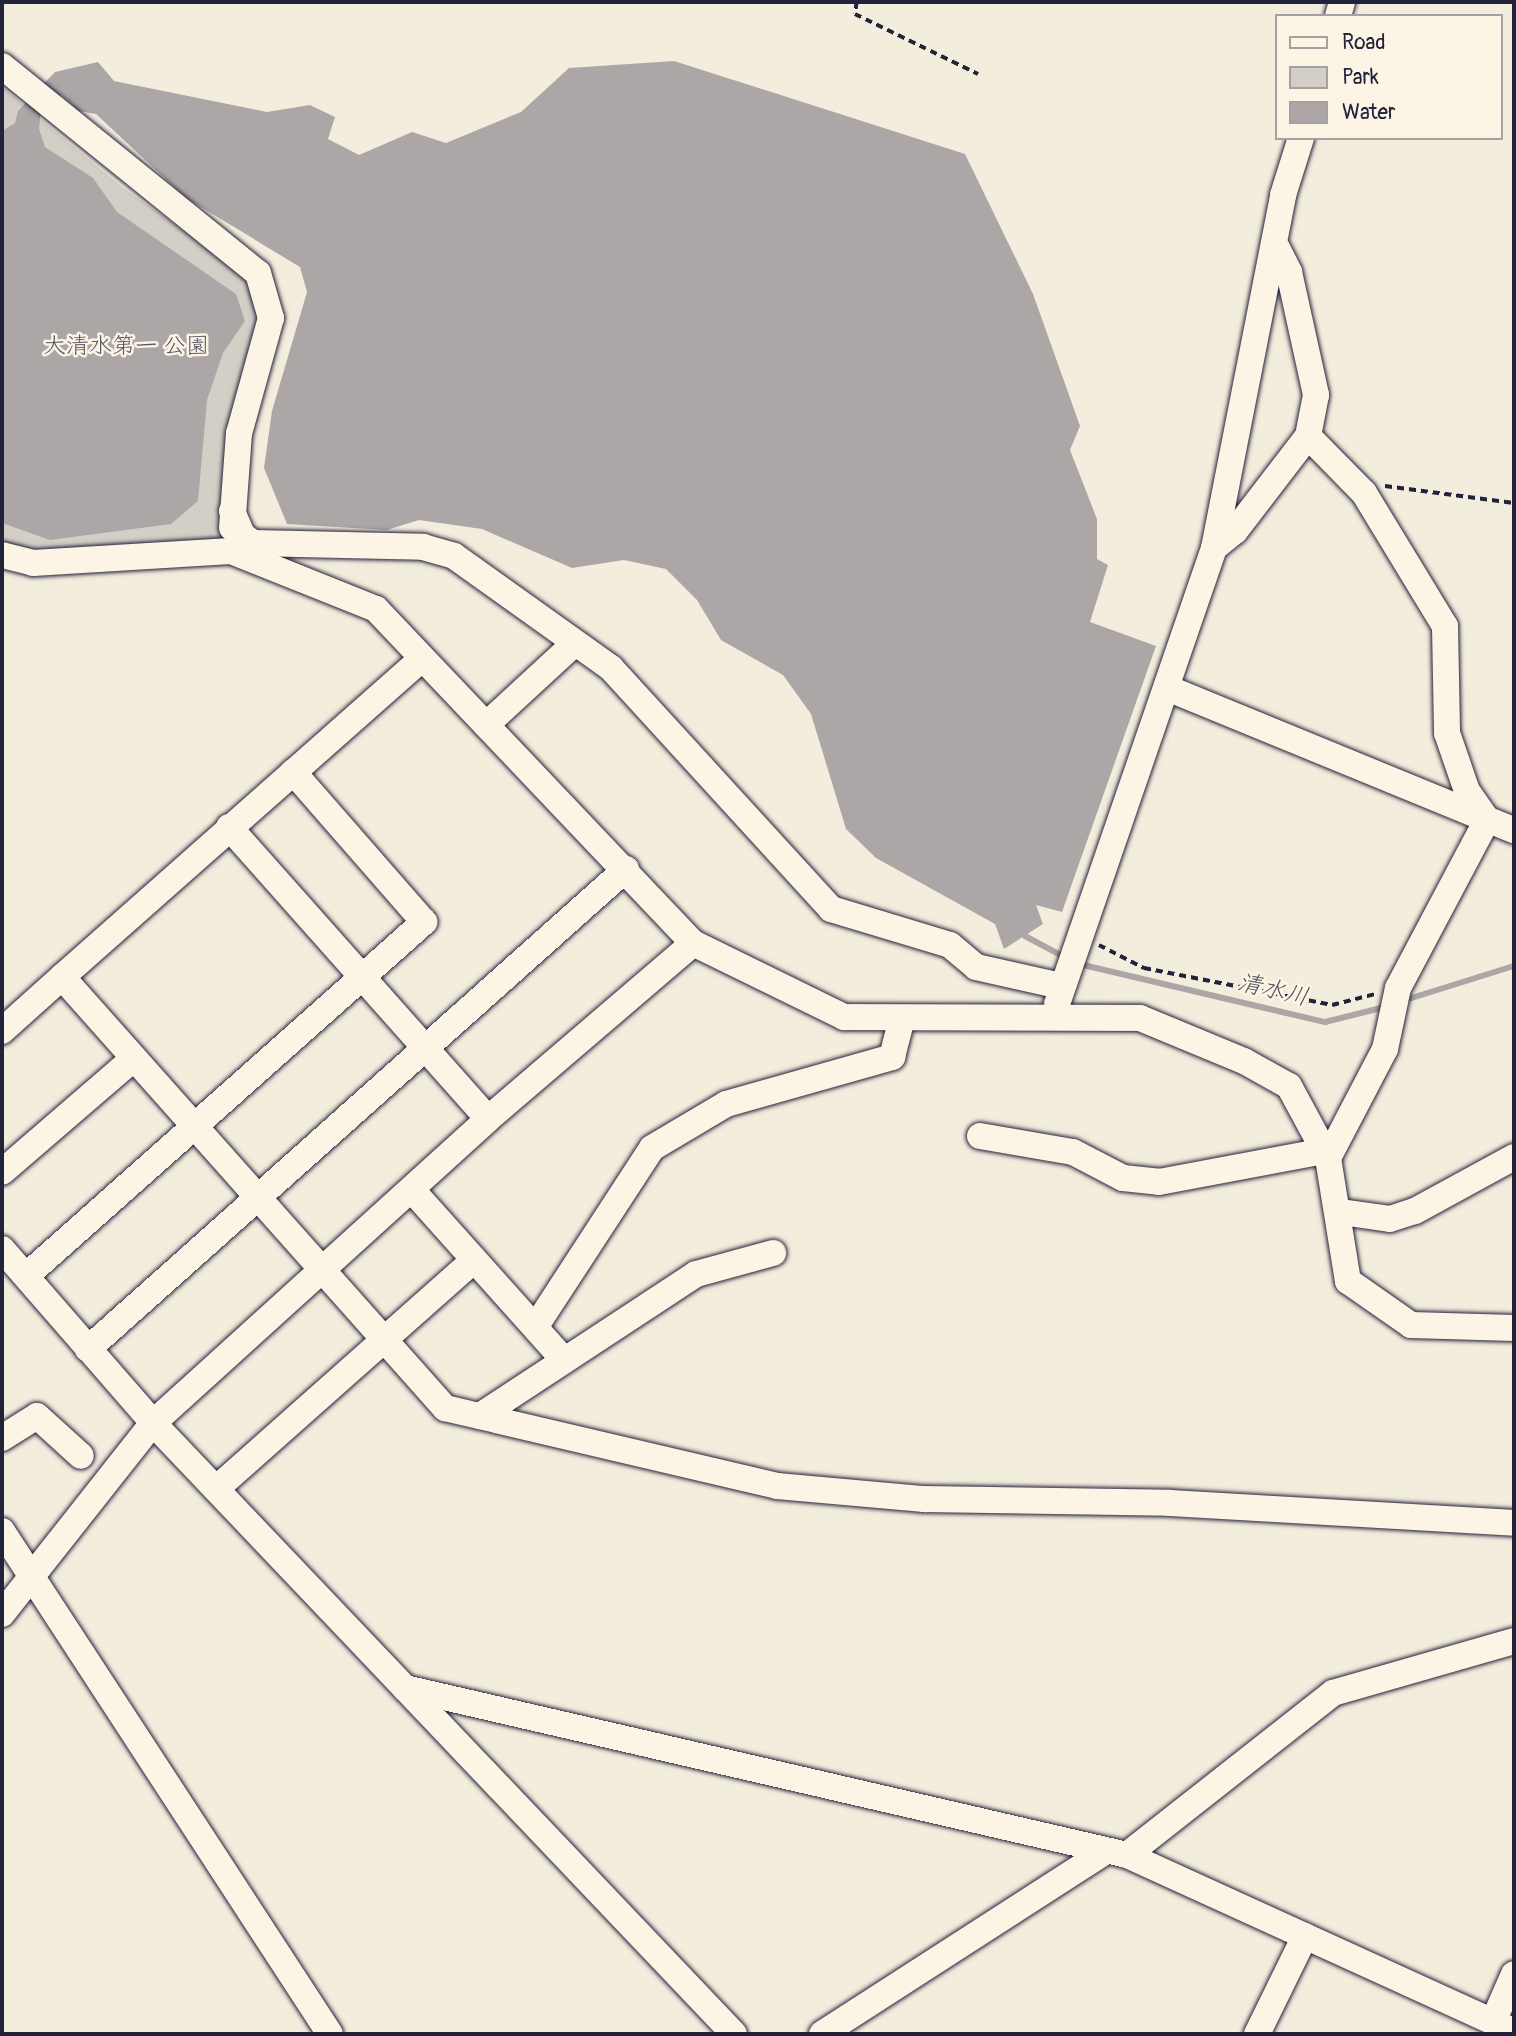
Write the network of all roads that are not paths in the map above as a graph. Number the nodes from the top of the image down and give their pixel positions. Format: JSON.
{"nodes":[{"id":1,"x":2,"y":66,"type":"edge"},
{"id":2,"x":1300,"y":140,"type":"edge"},
{"id":3,"x":1277,"y":248,"type":"junction"},
{"id":4,"x":1308,"y":436,"type":"junction"},
{"id":5,"x":232,"y":511,"type":"junction"},
{"id":6,"x":1214,"y":548,"type":"junction"},
{"id":7,"x":231,"y":551,"type":"junction"},
{"id":8,"x":2,"y":555,"type":"edge"},
{"id":9,"x":575,"y":643,"type":"junction"},
{"id":10,"x":421,"y":659,"type":"junction"},
{"id":11,"x":1167,"y":688,"type":"junction"},
{"id":12,"x":486,"y":725,"type":"junction"},
{"id":13,"x":293,"y":772,"type":"junction"},
{"id":14,"x":1488,"y":820,"type":"junction"},
{"id":15,"x":229,"y":827,"type":"junction"},
{"id":16,"x":1514,"y":830,"type":"edge"},
{"id":17,"x":626,"y":869,"type":"junction"},
{"id":18,"x":692,"y":943,"type":"junction"},
{"id":19,"x":62,"y":977,"type":"junction"},
{"id":20,"x":362,"y":977,"type":"junction"},
{"id":21,"x":1063,"y":981,"type":"junction"},
{"id":22,"x":1054,"y":1014,"type":"junction"},
{"id":23,"x":902,"y":1018,"type":"junction"},
{"id":24,"x":2,"y":1031,"type":"edge"},
{"id":25,"x":428,"y":1046,"type":"junction"},
{"id":26,"x":134,"y":1058,"type":"junction"},
{"id":27,"x":488,"y":1119,"type":"junction"},
{"id":28,"x":196,"y":1126,"type":"junction"},
{"id":29,"x":980,"y":1136,"type":"dead end"},
{"id":30,"x":1326,"y":1154,"type":"junction"},
{"id":31,"x":1514,"y":1157,"type":"edge"},
{"id":32,"x":2,"y":1172,"type":"edge"},
{"id":33,"x":412,"y":1190,"type":"junction"},
{"id":34,"x":258,"y":1198,"type":"junction"},
{"id":35,"x":1341,"y":1212,"type":"junction"},
{"id":36,"x":2,"y":1249,"type":"edge"},
{"id":37,"x":773,"y":1253,"type":"dead end"},
{"id":38,"x":474,"y":1260,"type":"junction"},
{"id":39,"x":320,"y":1269,"type":"junction"},
{"id":40,"x":26,"y":1276,"type":"junction"},
{"id":41,"x":536,"y":1326,"type":"junction"},
{"id":42,"x":1514,"y":1328,"type":"edge"},
{"id":43,"x":385,"y":1338,"type":"junction"},
{"id":44,"x":88,"y":1349,"type":"junction"},
{"id":45,"x":564,"y":1360,"type":"junction"},
{"id":46,"x":480,"y":1416,"type":"junction"},
{"id":47,"x":153,"y":1423,"type":"junction"},
{"id":48,"x":2,"y":1438,"type":"edge"},
{"id":49,"x":81,"y":1456,"type":"dead end"},
{"id":50,"x":216,"y":1489,"type":"junction"},
{"id":51,"x":1514,"y":1522,"type":"edge"},
{"id":52,"x":2,"y":1531,"type":"edge"},
{"id":53,"x":30,"y":1575,"type":"junction"},
{"id":54,"x":2,"y":1614,"type":"edge"},
{"id":55,"x":1514,"y":1641,"type":"edge"},
{"id":56,"x":405,"y":1688,"type":"junction"},
{"id":57,"x":1115,"y":1854,"type":"junction"},
{"id":58,"x":1305,"y":1936,"type":"junction"},
{"id":59,"x":1514,"y":1974,"type":"edge"},
{"id":60,"x":1504,"y":2026,"type":"edge"},
{"id":61,"x":330,"y":2034,"type":"edge"},
{"id":62,"x":734,"y":2034,"type":"edge"},
{"id":63,"x":822,"y":2034,"type":"edge"},
{"id":64,"x":1257,"y":2034,"type":"edge"}],
"edges":[{"from":1,"to":5,"type":"street"},
{"from":2,"to":3,"type":"street"},
{"from":3,"to":4,"type":"street"},
{"from":3,"to":6,"type":"street"},
{"from":4,"to":6,"type":"street"},
{"from":4,"to":14,"type":"street"},
{"from":5,"to":7,"type":"street"},
{"from":5,"to":9,"type":"street"},
{"from":6,"to":11,"type":"street"},
{"from":7,"to":8,"type":"street"},
{"from":7,"to":10,"type":"street"},
{"from":9,"to":12,"type":"street"},
{"from":9,"to":21,"type":"street"},
{"from":10,"to":12,"type":"street"},
{"from":10,"to":13,"type":"street"},
{"from":11,"to":14,"type":"street"},
{"from":11,"to":21,"type":"street"},
{"from":12,"to":17,"type":"street"},
{"from":13,"to":15,"type":"street"},
{"from":13,"to":20,"type":"street"},
{"from":14,"to":16,"type":"street"},
{"from":14,"to":30,"type":"street"},
{"from":15,"to":19,"type":"street"},
{"from":15,"to":20,"type":"street"},
{"from":17,"to":18,"type":"street"},
{"from":17,"to":25,"type":"street"},
{"from":18,"to":23,"type":"street"},
{"from":18,"to":27,"type":"street"},
{"from":19,"to":24,"type":"street"},
{"from":19,"to":26,"type":"street"},
{"from":20,"to":25,"type":"street"},
{"from":20,"to":28,"type":"street"},
{"from":21,"to":22,"type":"street"},
{"from":22,"to":23,"type":"street"},
{"from":22,"to":30,"type":"street"},
{"from":23,"to":41,"type":"street"},
{"from":25,"to":27,"type":"street"},
{"from":25,"to":34,"type":"street"},
{"from":26,"to":28,"type":"street"},
{"from":26,"to":32,"type":"street"},
{"from":27,"to":33,"type":"street"},
{"from":28,"to":34,"type":"street"},
{"from":28,"to":40,"type":"street"},
{"from":29,"to":30,"type":"street"},
{"from":30,"to":35,"type":"street"},
{"from":31,"to":35,"type":"street"},
{"from":33,"to":38,"type":"street"},
{"from":33,"to":39,"type":"street"},
{"from":34,"to":39,"type":"street"},
{"from":34,"to":44,"type":"street"},
{"from":35,"to":42,"type":"street"},
{"from":36,"to":40,"type":"street"},
{"from":37,"to":45,"type":"street"},
{"from":38,"to":41,"type":"street"},
{"from":38,"to":43,"type":"street"},
{"from":39,"to":43,"type":"street"},
{"from":39,"to":47,"type":"street"},
{"from":40,"to":44,"type":"street"},
{"from":41,"to":45,"type":"street"},
{"from":43,"to":46,"type":"street"},
{"from":43,"to":50,"type":"street"},
{"from":44,"to":47,"type":"street"},
{"from":45,"to":46,"type":"street"},
{"from":46,"to":51,"type":"street"},
{"from":47,"to":50,"type":"street"},
{"from":47,"to":53,"type":"street"},
{"from":48,"to":49,"type":"street"},
{"from":50,"to":56,"type":"street"},
{"from":52,"to":53,"type":"street"},
{"from":53,"to":54,"type":"street"},
{"from":53,"to":61,"type":"street"},
{"from":55,"to":57,"type":"street"},
{"from":56,"to":57,"type":"street"},
{"from":56,"to":62,"type":"street"},
{"from":57,"to":58,"type":"street"},
{"from":57,"to":63,"type":"street"},
{"from":58,"to":60,"type":"street"},
{"from":58,"to":64,"type":"street"},
{"from":59,"to":60,"type":"street"}]}
